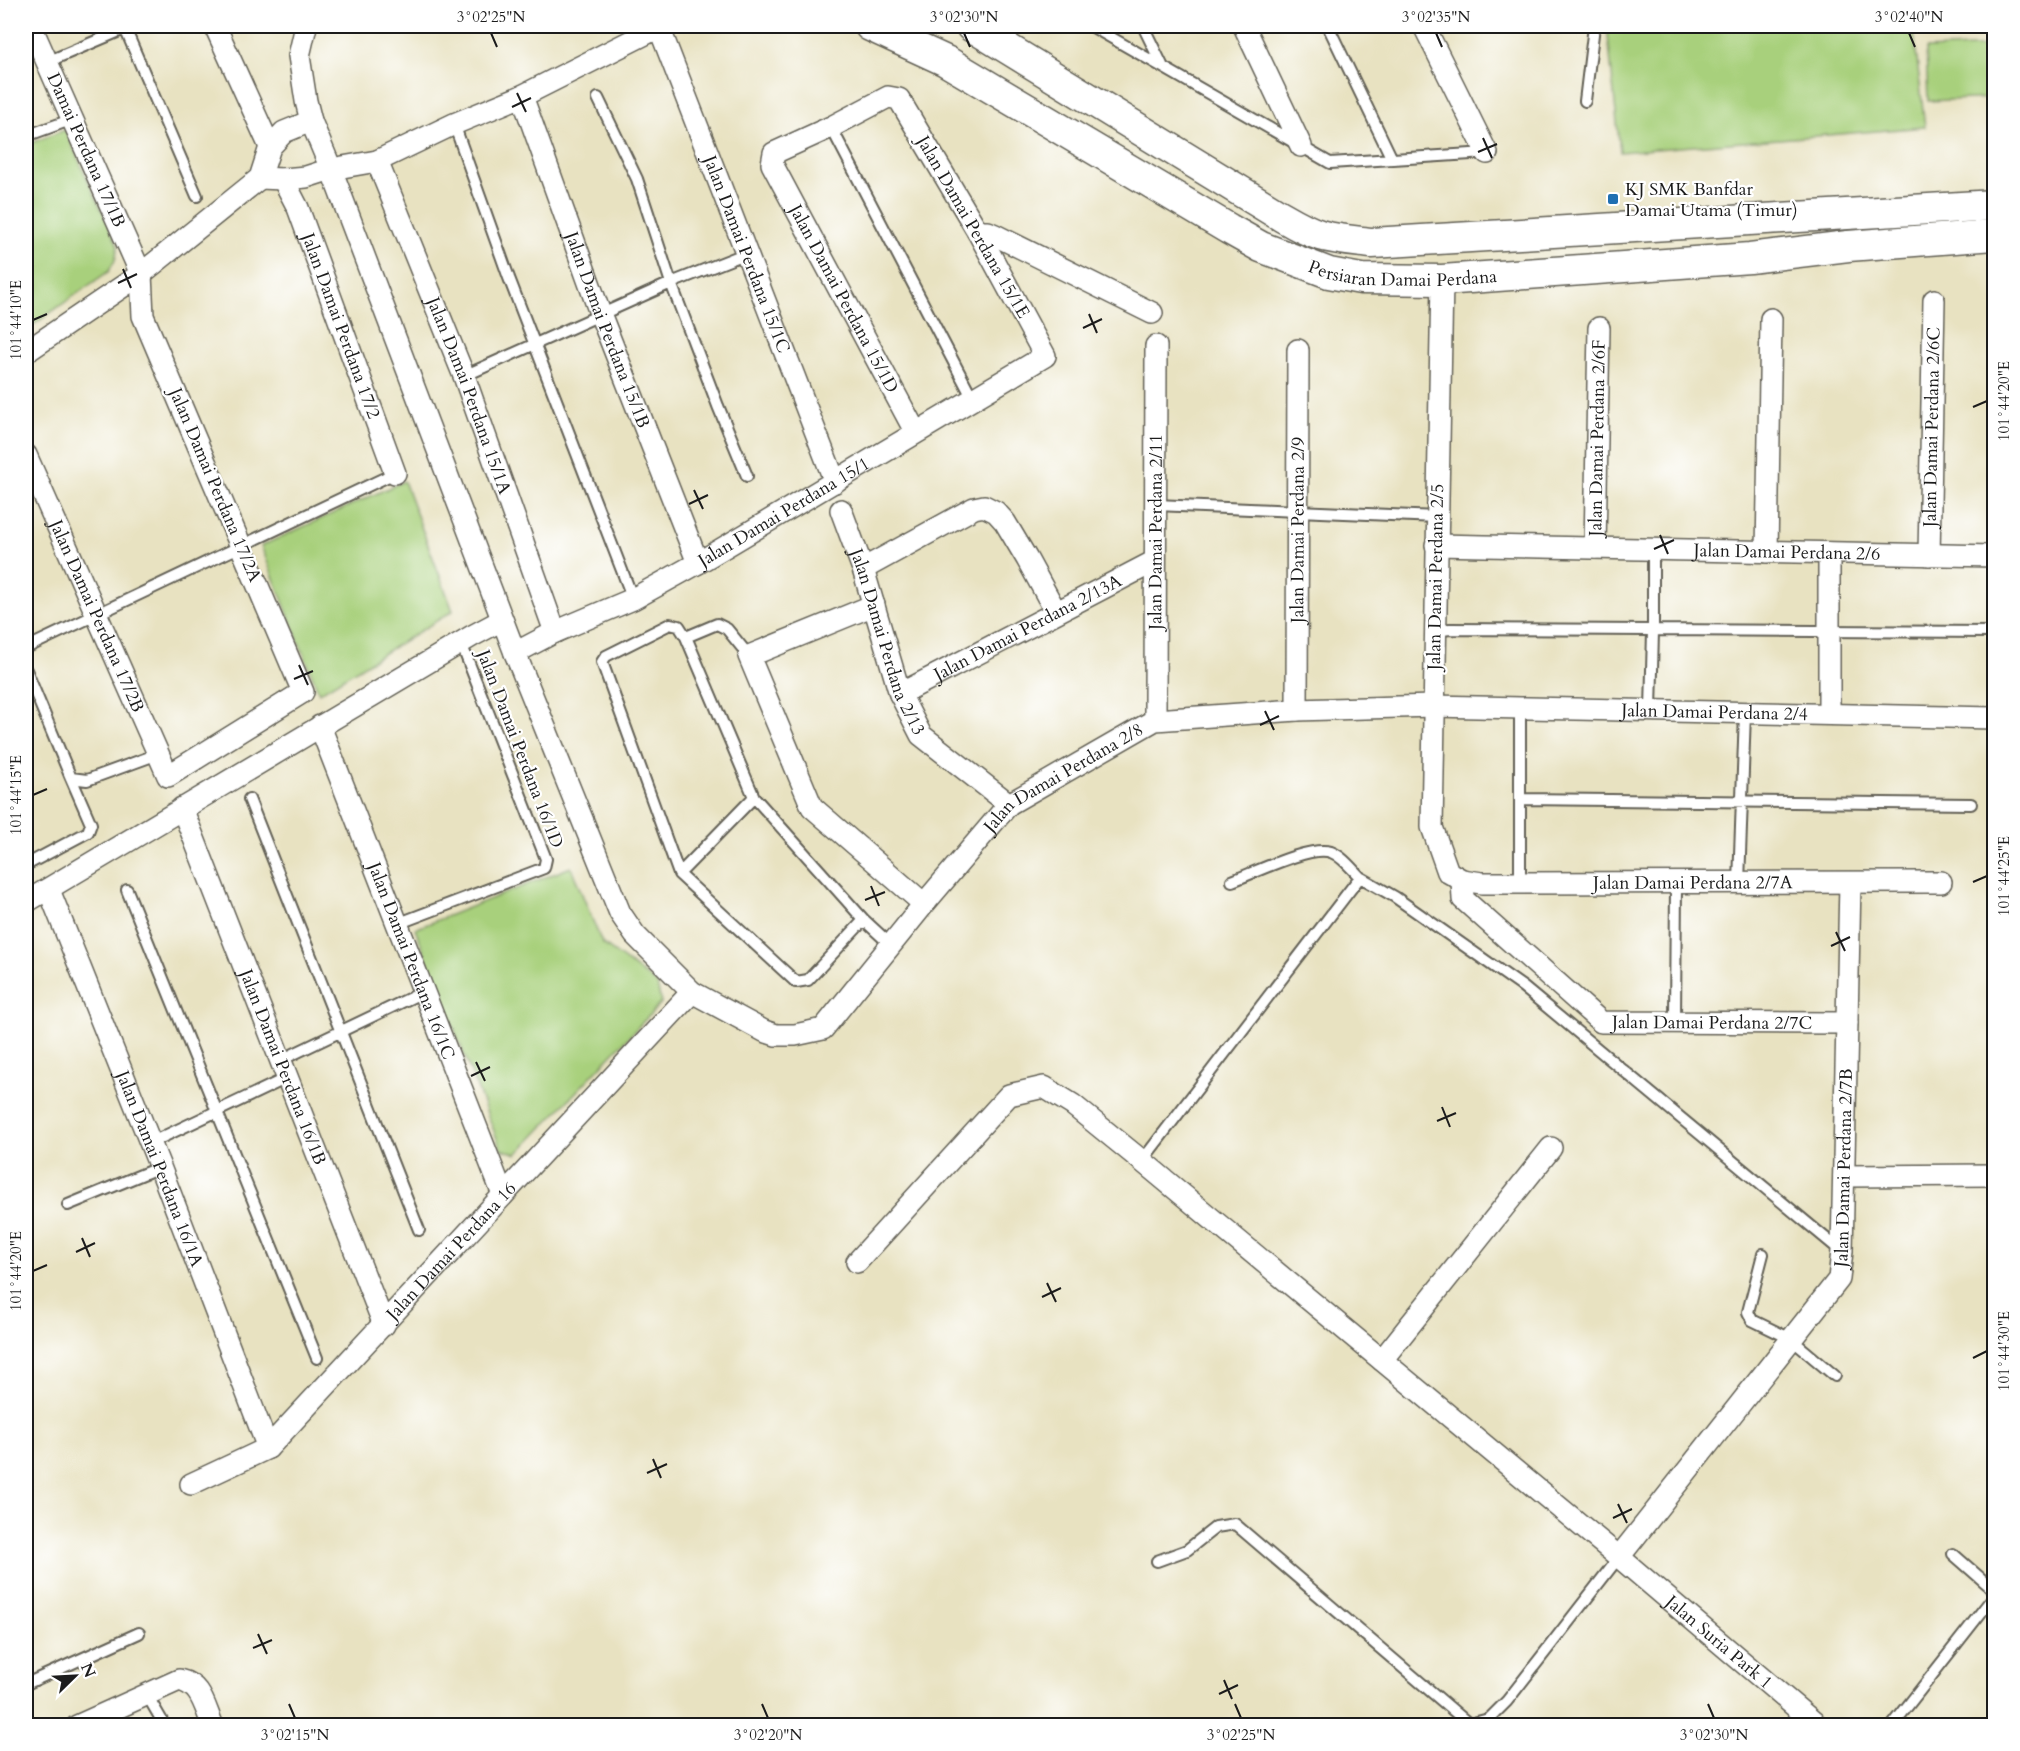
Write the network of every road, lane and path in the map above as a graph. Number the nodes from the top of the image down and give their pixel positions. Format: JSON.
{"nodes":[{"id":1,"x":31,"y":26,"type":"edge"},
{"id":2,"x":127,"y":26,"type":"edge"},
{"id":3,"x":215,"y":26,"type":"edge"},
{"id":4,"x":306,"y":26,"type":"edge"},
{"id":5,"x":870,"y":26,"type":"edge"},
{"id":6,"x":971,"y":26,"type":"edge"},
{"id":7,"x":1091,"y":26,"type":"edge"},
{"id":8,"x":1143,"y":26,"type":"edge"},
{"id":9,"x":1244,"y":26,"type":"edge"},
{"id":10,"x":1328,"y":26,"type":"edge"},
{"id":11,"x":1424,"y":26,"type":"edge"},
{"id":12,"x":1594,"y":26,"type":"edge"},
{"id":13,"x":660,"y":27,"type":"edge"},
{"id":14,"x":47,"y":62,"type":"junction"},
{"id":15,"x":1163,"y":67,"type":"junction"},
{"id":16,"x":522,"y":96,"type":"junction"},
{"id":17,"x":598,"y":98,"type":"dead end"},
{"id":18,"x":1585,"y":101,"type":"dead end"},
{"id":19,"x":73,"y":119,"type":"junction"},
{"id":20,"x":311,"y":121,"type":"junction"},
{"id":21,"x":454,"y":124,"type":"junction"},
{"id":22,"x":831,"y":127,"type":"junction"},
{"id":23,"x":26,"y":136,"type":"edge"},
{"id":24,"x":1301,"y":146,"type":"junction"},
{"id":25,"x":270,"y":147,"type":"junction"},
{"id":26,"x":1486,"y":153,"type":"joint"},
{"id":27,"x":1392,"y":159,"type":"junction"},
{"id":28,"x":377,"y":161,"type":"junction"},
{"id":29,"x":331,"y":169,"type":"junction"},
{"id":30,"x":260,"y":178,"type":"junction"},
{"id":31,"x":283,"y":179,"type":"junction"},
{"id":32,"x":197,"y":195,"type":"dead end"},
{"id":33,"x":1257,"y":201,"type":"junction"},
{"id":34,"x":1995,"y":205,"type":"edge"},
{"id":35,"x":1229,"y":229,"type":"junction"},
{"id":36,"x":978,"y":232,"type":"junction"},
{"id":37,"x":1995,"y":235,"type":"edge"},
{"id":38,"x":747,"y":253,"type":"junction"},
{"id":39,"x":141,"y":274,"type":"junction"},
{"id":40,"x":1442,"y":280,"type":"junction"},
{"id":41,"x":671,"y":283,"type":"junction"},
{"id":42,"x":1934,"y":300,"type":"dead end"},
{"id":43,"x":1152,"y":313,"type":"dead end"},
{"id":44,"x":601,"y":316,"type":"junction"},
{"id":45,"x":1771,"y":319,"type":"dead end"},
{"id":46,"x":1599,"y":328,"type":"dead end"},
{"id":47,"x":535,"y":345,"type":"junction"},
{"id":48,"x":1156,"y":346,"type":"dead end"},
{"id":49,"x":1298,"y":350,"type":"dead end"},
{"id":50,"x":26,"y":352,"type":"edge"},
{"id":51,"x":1045,"y":356,"type":"joint"},
{"id":52,"x":464,"y":376,"type":"junction"},
{"id":53,"x":973,"y":399,"type":"junction"},
{"id":54,"x":916,"y":433,"type":"junction"},
{"id":55,"x":26,"y":455,"type":"edge"},
{"id":56,"x":395,"y":473,"type":"joint"},
{"id":57,"x":747,"y":476,"type":"dead end"},
{"id":58,"x":835,"y":482,"type":"junction"},
{"id":59,"x":1156,"y":505,"type":"junction"},
{"id":60,"x":841,"y":510,"type":"dead end"},
{"id":61,"x":1297,"y":511,"type":"junction"},
{"id":62,"x":1437,"y":517,"type":"junction"},
{"id":63,"x":1436,"y":545,"type":"junction"},
{"id":64,"x":241,"y":546,"type":"junction"},
{"id":65,"x":1595,"y":548,"type":"junction"},
{"id":66,"x":1653,"y":549,"type":"junction"},
{"id":67,"x":1767,"y":552,"type":"junction"},
{"id":68,"x":1829,"y":553,"type":"junction"},
{"id":69,"x":1929,"y":555,"type":"junction"},
{"id":70,"x":1995,"y":556,"type":"edge"},
{"id":71,"x":1155,"y":561,"type":"junction"},
{"id":72,"x":698,"y":563,"type":"junction"},
{"id":73,"x":863,"y":569,"type":"junction"},
{"id":74,"x":633,"y":599,"type":"junction"},
{"id":75,"x":874,"y":605,"type":"junction"},
{"id":76,"x":1056,"y":612,"type":"junction"},
{"id":77,"x":96,"y":614,"type":"junction"},
{"id":78,"x":502,"y":620,"type":"junction"},
{"id":79,"x":1435,"y":631,"type":"junction"},
{"id":80,"x":1653,"y":631,"type":"junction"},
{"id":81,"x":555,"y":632,"type":"junction"},
{"id":82,"x":1828,"y":633,"type":"junction"},
{"id":83,"x":1995,"y":633,"type":"edge"},
{"id":84,"x":686,"y":637,"type":"junction"},
{"id":85,"x":461,"y":643,"type":"junction"},
{"id":86,"x":26,"y":648,"type":"edge"},
{"id":87,"x":515,"y":652,"type":"junction"},
{"id":88,"x":749,"y":656,"type":"junction"},
{"id":89,"x":26,"y":670,"type":"edge"},
{"id":90,"x":900,"y":694,"type":"junction"},
{"id":91,"x":1433,"y":706,"type":"junction"},
{"id":92,"x":1520,"y":708,"type":"junction"},
{"id":93,"x":1297,"y":710,"type":"junction"},
{"id":94,"x":1651,"y":710,"type":"junction"},
{"id":95,"x":1745,"y":712,"type":"junction"},
{"id":96,"x":1829,"y":714,"type":"junction"},
{"id":97,"x":1995,"y":718,"type":"edge"},
{"id":98,"x":1155,"y":720,"type":"junction"},
{"id":99,"x":320,"y":726,"type":"junction"},
{"id":100,"x":158,"y":754,"type":"junction"},
{"id":101,"x":168,"y":776,"type":"joint"},
{"id":102,"x":71,"y":778,"type":"junction"},
{"id":103,"x":754,"y":797,"type":"junction"},
{"id":104,"x":249,"y":799,"type":"dead end"},
{"id":105,"x":1521,"y":799,"type":"junction"},
{"id":106,"x":1741,"y":801,"type":"junction"},
{"id":107,"x":1009,"y":804,"type":"junction"},
{"id":108,"x":1971,"y":804,"type":"dead end"},
{"id":109,"x":182,"y":808,"type":"junction"},
{"id":110,"x":26,"y":865,"type":"edge"},
{"id":111,"x":680,"y":874,"type":"junction"},
{"id":112,"x":1455,"y":876,"type":"junction"},
{"id":113,"x":1360,"y":877,"type":"junction"},
{"id":114,"x":1232,"y":881,"type":"dead end"},
{"id":115,"x":1520,"y":882,"type":"junction"},
{"id":116,"x":1676,"y":882,"type":"junction"},
{"id":117,"x":1739,"y":882,"type":"junction"},
{"id":118,"x":1941,"y":882,"type":"dead end"},
{"id":119,"x":1850,"y":883,"type":"junction"},
{"id":120,"x":48,"y":890,"type":"junction"},
{"id":121,"x":127,"y":890,"type":"dead end"},
{"id":122,"x":26,"y":903,"type":"edge"},
{"id":123,"x":924,"y":904,"type":"junction"},
{"id":124,"x":864,"y":920,"type":"junction"},
{"id":125,"x":397,"y":924,"type":"junction"},
{"id":126,"x":891,"y":945,"type":"junction"},
{"id":127,"x":423,"y":992,"type":"junction"},
{"id":128,"x":692,"y":992,"type":"junction"},
{"id":129,"x":1675,"y":1022,"type":"junction"},
{"id":130,"x":1847,"y":1023,"type":"junction"},
{"id":131,"x":341,"y":1032,"type":"junction"},
{"id":132,"x":284,"y":1069,"type":"junction"},
{"id":133,"x":217,"y":1111,"type":"junction"},
{"id":134,"x":150,"y":1143,"type":"junction"},
{"id":135,"x":1551,"y":1148,"type":"dead end"},
{"id":136,"x":1142,"y":1161,"type":"junction"},
{"id":137,"x":160,"y":1167,"type":"junction"},
{"id":138,"x":1995,"y":1175,"type":"edge"},
{"id":139,"x":1844,"y":1176,"type":"junction"},
{"id":140,"x":503,"y":1196,"type":"junction"},
{"id":141,"x":68,"y":1205,"type":"dead end"},
{"id":142,"x":419,"y":1230,"type":"dead end"},
{"id":143,"x":1842,"y":1251,"type":"junction"},
{"id":144,"x":1763,"y":1254,"type":"dead end"},
{"id":145,"x":857,"y":1262,"type":"dead end"},
{"id":146,"x":384,"y":1325,"type":"junction"},
{"id":147,"x":1791,"y":1339,"type":"junction"},
{"id":148,"x":317,"y":1358,"type":"dead end"},
{"id":149,"x":1382,"y":1360,"type":"junction"},
{"id":150,"x":1835,"y":1376,"type":"dead end"},
{"id":151,"x":268,"y":1448,"type":"junction"},
{"id":152,"x":191,"y":1484,"type":"dead end"},
{"id":153,"x":1953,"y":1554,"type":"dead end"},
{"id":154,"x":1619,"y":1557,"type":"junction"},
{"id":155,"x":1157,"y":1561,"type":"dead end"},
{"id":156,"x":1995,"y":1590,"type":"edge"},
{"id":157,"x":1995,"y":1596,"type":"edge"},
{"id":158,"x":139,"y":1633,"type":"dead end"},
{"id":159,"x":26,"y":1684,"type":"edge"},
{"id":160,"x":147,"y":1695,"type":"junction"},
{"id":161,"x":77,"y":1725,"type":"edge"},
{"id":162,"x":165,"y":1725,"type":"edge"},
{"id":163,"x":213,"y":1725,"type":"edge"},
{"id":164,"x":1818,"y":1725,"type":"edge"},
{"id":165,"x":1892,"y":1725,"type":"edge"}],
"edges":[{"from":1,"to":14,"type":"street","name":"Damai Perdana 17/1B"},
{"from":2,"to":14,"type":"lane"},
{"from":2,"to":32,"type":"lane"},
{"from":3,"to":25,"type":"street"},
{"from":4,"to":20,"type":"street"},
{"from":5,"to":35,"type":"main road","name":"Persiaran Damai Perdana"},
{"from":6,"to":33,"type":"main road","name":"Persiaran Damai Perdana"},
{"from":7,"to":15,"type":"lane"},
{"from":8,"to":15,"type":"lane"},
{"from":9,"to":24,"type":"street"},
{"from":10,"to":27,"type":"lane"},
{"from":11,"to":26,"type":"street"},
{"from":12,"to":18,"type":"lane"},
{"from":13,"to":16,"type":"street"},
{"from":13,"to":38,"type":"street","name":"Jalan Damai Perdana 15/1C"},
{"from":14,"to":19,"type":"street","name":"Damai Perdana 17/1B"},
{"from":15,"to":24,"type":"lane"},
{"from":16,"to":21,"type":"street"},
{"from":16,"to":44,"type":"street","name":"Jalan Damai Perdana 15/1B"},
{"from":17,"to":41,"type":"lane"},
{"from":19,"to":23,"type":"lane"},
{"from":19,"to":39,"type":"street","name":"Damai Perdana 17/1B"},
{"from":20,"to":25,"type":"street"},
{"from":20,"to":29,"type":"street"},
{"from":21,"to":28,"type":"street"},
{"from":21,"to":47,"type":"lane"},
{"from":22,"to":36,"type":"street","name":"Jalan Damai Perdana 15/1E"},
{"from":22,"to":53,"type":"lane"},
{"from":22,"to":54,"type":"street","name":"Jalan Damai Perdana 15/1D"},
{"from":24,"to":27,"type":"lane"},
{"from":25,"to":30,"type":"street"},
{"from":26,"to":27,"type":"lane"},
{"from":28,"to":29,"type":"street"},
{"from":28,"to":52,"type":"street","name":"Jalan Damai Perdana 15/1A"},
{"from":29,"to":31,"type":"street"},
{"from":29,"to":78,"type":"street"},
{"from":30,"to":31,"type":"street"},
{"from":30,"to":39,"type":"street"},
{"from":31,"to":56,"type":"street","name":"Jalan Damai Perdana 17/2"},
{"from":33,"to":34,"type":"main road","name":"Persiaran Damai Perdana"},
{"from":33,"to":35,"type":"main road"},
{"from":35,"to":40,"type":"main road","name":"Persiaran Damai Perdana"},
{"from":36,"to":43,"type":"street"},
{"from":36,"to":51,"type":"street","name":"Jalan Damai Perdana 15/1E"},
{"from":37,"to":40,"type":"main road","name":"Persiaran Damai Perdana"},
{"from":38,"to":41,"type":"lane"},
{"from":38,"to":58,"type":"street","name":"Jalan Damai Perdana 15/1C"},
{"from":39,"to":50,"type":"street"},
{"from":39,"to":64,"type":"street","name":"Jalan Damai Perdana 17/2A"},
{"from":40,"to":62,"type":"street","name":"Jalan Damai Perdana 2/5"},
{"from":41,"to":44,"type":"lane"},
{"from":41,"to":57,"type":"lane"},
{"from":42,"to":69,"type":"street","name":"Jalan Damai Perdana 2/6C"},
{"from":44,"to":47,"type":"lane"},
{"from":44,"to":72,"type":"street","name":"Jalan Damai Perdana 15/1B"},
{"from":45,"to":67,"type":"street"},
{"from":46,"to":65,"type":"street","name":"Jalan Damai Perdana 2/6F"},
{"from":47,"to":52,"type":"lane"},
{"from":47,"to":74,"type":"lane"},
{"from":48,"to":59,"type":"street","name":"Jalan Damai Perdana 2/11"},
{"from":49,"to":61,"type":"street","name":"Jalan Damai Perdana 2/9"},
{"from":51,"to":53,"type":"street","name":"Jalan Damai Perdana 15/1"},
{"from":52,"to":81,"type":"street","name":"Jalan Damai Perdana 15/1A"},
{"from":53,"to":54,"type":"street","name":"Jalan Damai Perdana 15/1"},
{"from":54,"to":58,"type":"street","name":"Jalan Damai Perdana 15/1"},
{"from":55,"to":77,"type":"street","name":"Jalan Damai Perdana 17/2B"},
{"from":56,"to":64,"type":"lane"},
{"from":58,"to":72,"type":"street","name":"Jalan Damai Perdana 15/1"},
{"from":59,"to":61,"type":"lane"},
{"from":59,"to":71,"type":"street","name":"Jalan Damai Perdana 2/11"},
{"from":60,"to":73,"type":"street","name":"Jalan Damai Perdana 2/13"},
{"from":61,"to":62,"type":"lane"},
{"from":61,"to":93,"type":"street","name":"Jalan Damai Perdana 2/9"},
{"from":62,"to":63,"type":"street","name":"Jalan Damai Perdana 2/5"},
{"from":63,"to":65,"type":"street","name":"Jalan Damai Perdana 2/6"},
{"from":63,"to":79,"type":"street","name":"Jalan Damai Perdana 2/5"},
{"from":64,"to":77,"type":"lane"},
{"from":64,"to":101,"type":"street","name":"Jalan Damai Perdana 17/2A"},
{"from":65,"to":66,"type":"street","name":"Jalan Damai Perdana 2/6"},
{"from":66,"to":67,"type":"street","name":"Jalan Damai Perdana 2/6"},
{"from":66,"to":80,"type":"lane"},
{"from":67,"to":68,"type":"street","name":"Jalan Damai Perdana 2/6"},
{"from":68,"to":69,"type":"street","name":"Jalan Damai Perdana 2/6"},
{"from":68,"to":82,"type":"street"},
{"from":69,"to":70,"type":"street","name":"Jalan Damai Perdana 2/6"},
{"from":71,"to":76,"type":"street","name":"Jalan Damai Perdana 2/13A"},
{"from":71,"to":98,"type":"street","name":"Jalan Damai Perdana 2/11"},
{"from":72,"to":74,"type":"street","name":"Jalan Damai Perdana 15/1"},
{"from":73,"to":75,"type":"street","name":"Jalan Damai Perdana 2/13"},
{"from":73,"to":76,"type":"street"},
{"from":74,"to":81,"type":"street","name":"Jalan Damai Perdana 15/1"},
{"from":75,"to":88,"type":"street"},
{"from":75,"to":90,"type":"street","name":"Jalan Damai Perdana 2/13"},
{"from":76,"to":90,"type":"street","name":"Jalan Damai Perdana 2/13A"},
{"from":77,"to":86,"type":"lane"},
{"from":77,"to":100,"type":"street","name":"Jalan Damai Perdana 17/2B"},
{"from":78,"to":85,"type":"street"},
{"from":78,"to":87,"type":"street"},
{"from":79,"to":80,"type":"lane"},
{"from":79,"to":91,"type":"street","name":"Jalan Damai Perdana 2/5"},
{"from":80,"to":82,"type":"lane"},
{"from":80,"to":94,"type":"lane"},
{"from":81,"to":87,"type":"street","name":"Jalan Damai Perdana 15/1"},
{"from":82,"to":83,"type":"lane"},
{"from":82,"to":96,"type":"street"},
{"from":84,"to":88,"type":"lane"},
{"from":84,"to":103,"type":"lane"},
{"from":84,"to":111,"type":"lane"},
{"from":85,"to":99,"type":"street"},
{"from":85,"to":125,"type":"lane","name":"Jalan Damai Perdana 16/1D"},
{"from":87,"to":128,"type":"street"},
{"from":88,"to":123,"type":"street"},
{"from":89,"to":102,"type":"lane"},
{"from":90,"to":107,"type":"street","name":"Jalan Damai Perdana 2/13"},
{"from":91,"to":92,"type":"street","name":"Jalan Damai Perdana 2/4"},
{"from":91,"to":93,"type":"street","name":"Jalan Damai Perdana 2/8"},
{"from":91,"to":112,"type":"street","name":"Jalan Damai Perdana 2/5"},
{"from":92,"to":94,"type":"street","name":"Jalan Damai Perdana 2/4"},
{"from":92,"to":105,"type":"lane"},
{"from":93,"to":98,"type":"street","name":"Jalan Damai Perdana 2/8"},
{"from":94,"to":95,"type":"street","name":"Jalan Damai Perdana 2/4"},
{"from":95,"to":96,"type":"street","name":"Jalan Damai Perdana 2/4"},
{"from":95,"to":106,"type":"lane"},
{"from":96,"to":97,"type":"street","name":"Jalan Damai Perdana 2/4"},
{"from":98,"to":107,"type":"street","name":"Jalan Damai Perdana 2/8"},
{"from":99,"to":109,"type":"street"},
{"from":99,"to":125,"type":"street","name":"Jalan Damai Perdana 16/1C"},
{"from":100,"to":101,"type":"street","name":"Jalan Damai Perdana 17/2B"},
{"from":100,"to":102,"type":"lane"},
{"from":102,"to":110,"type":"lane"},
{"from":103,"to":111,"type":"lane"},
{"from":103,"to":124,"type":"lane"},
{"from":104,"to":131,"type":"lane"},
{"from":105,"to":106,"type":"lane"},
{"from":105,"to":115,"type":"lane"},
{"from":106,"to":108,"type":"lane"},
{"from":106,"to":117,"type":"lane"},
{"from":107,"to":123,"type":"street","name":"Jalan Damai Perdana 2/8"},
{"from":109,"to":120,"type":"street"},
{"from":109,"to":132,"type":"street","name":"Jalan Damai Perdana 16/1B"},
{"from":111,"to":124,"type":"lane"},
{"from":112,"to":115,"type":"street","name":"Jalan Damai Perdana 2/7A"},
{"from":112,"to":129,"type":"street","name":"Jalan Damai Perdana 2/7C"},
{"from":113,"to":114,"type":"lane"},
{"from":113,"to":136,"type":"lane"},
{"from":113,"to":143,"type":"lane"},
{"from":115,"to":116,"type":"street","name":"Jalan Damai Perdana 2/7A"},
{"from":116,"to":117,"type":"street","name":"Jalan Damai Perdana 2/7A"},
{"from":116,"to":129,"type":"lane"},
{"from":117,"to":119,"type":"street","name":"Jalan Damai Perdana 2/7A"},
{"from":118,"to":119,"type":"street","name":"Jalan Damai Perdana 2/7A"},
{"from":119,"to":130,"type":"street","name":"Jalan Damai Perdana 2/7B"},
{"from":120,"to":122,"type":"street"},
{"from":120,"to":134,"type":"street","name":"Jalan Damai Perdana 16/1A"},
{"from":121,"to":133,"type":"lane"},
{"from":123,"to":126,"type":"street","name":"Jalan Damai Perdana 2/8"},
{"from":124,"to":126,"type":"lane"},
{"from":125,"to":127,"type":"street","name":"Jalan Damai Perdana 16/1C"},
{"from":126,"to":128,"type":"street","name":"Jalan Damai Perdana 2/8"},
{"from":127,"to":131,"type":"lane"},
{"from":127,"to":140,"type":"street","name":"Jalan Damai Perdana 16/1C"},
{"from":128,"to":140,"type":"street","name":"Jalan Damai Perdana 16"},
{"from":129,"to":130,"type":"street","name":"Jalan Damai Perdana 2/7C"},
{"from":130,"to":139,"type":"street","name":"Jalan Damai Perdana 2/7B"},
{"from":131,"to":132,"type":"lane"},
{"from":131,"to":142,"type":"lane"},
{"from":132,"to":133,"type":"lane"},
{"from":132,"to":146,"type":"street","name":"Jalan Damai Perdana 16/1B"},
{"from":133,"to":134,"type":"lane"},
{"from":133,"to":148,"type":"lane"},
{"from":134,"to":137,"type":"street","name":"Jalan Damai Perdana 16/1A"},
{"from":135,"to":149,"type":"street"},
{"from":136,"to":145,"type":"street","name":"Jalan Suria Park 1"},
{"from":136,"to":149,"type":"street","name":"Jalan Suria Park 1"},
{"from":137,"to":141,"type":"lane"},
{"from":137,"to":151,"type":"street","name":"Jalan Damai Perdana 16/1A"},
{"from":138,"to":139,"type":"street"},
{"from":139,"to":143,"type":"street","name":"Jalan Damai Perdana 2/7B"},
{"from":140,"to":146,"type":"street","name":"Jalan Damai Perdana 16"},
{"from":143,"to":147,"type":"street","name":"Jalan Damai Perdana 2/7B"},
{"from":144,"to":147,"type":"lane"},
{"from":146,"to":151,"type":"street","name":"Jalan Damai Perdana 16"},
{"from":147,"to":150,"type":"lane"},
{"from":147,"to":154,"type":"street","name":"Jalan Damai Perdana 2/7B"},
{"from":149,"to":154,"type":"street","name":"Jalan Suria Park 1"},
{"from":151,"to":152,"type":"street","name":"Jalan Damai Perdana 16"},
{"from":153,"to":156,"type":"lane"},
{"from":154,"to":155,"type":"lane"},
{"from":154,"to":164,"type":"street","name":"Jalan Suria Park 1"},
{"from":157,"to":165,"type":"lane"},
{"from":158,"to":159,"type":"lane"},
{"from":160,"to":161,"type":"street"},
{"from":160,"to":162,"type":"lane"},
{"from":160,"to":163,"type":"street"}]}
